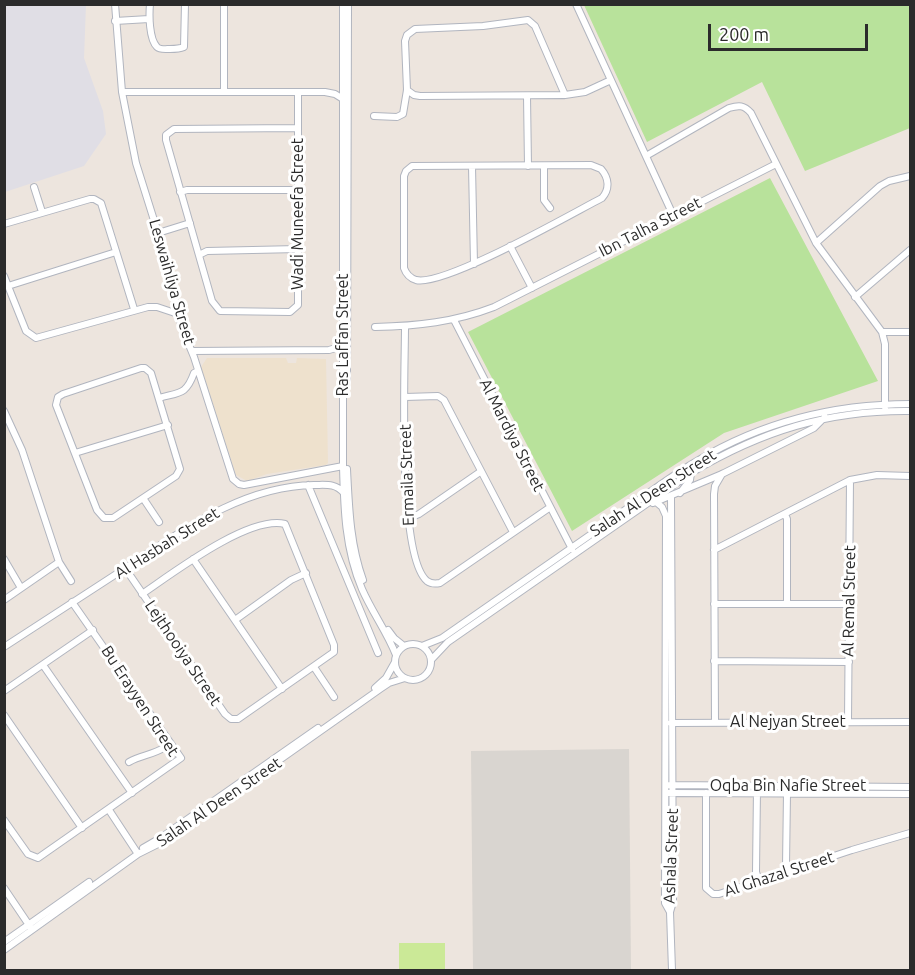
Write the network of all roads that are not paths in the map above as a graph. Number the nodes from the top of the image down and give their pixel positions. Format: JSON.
{"nodes":[{"id":1,"x":115,"y":4,"type":"edge"},
{"id":2,"x":150,"y":4,"type":"edge"},
{"id":3,"x":185,"y":4,"type":"edge"},
{"id":4,"x":224,"y":4,"type":"edge"},
{"id":5,"x":343,"y":4,"type":"edge"},
{"id":6,"x":348,"y":4,"type":"edge"},
{"id":7,"x":576,"y":4,"type":"edge"},
{"id":8,"x":149,"y":19,"type":"junction"},
{"id":9,"x":115,"y":21,"type":"junction"},
{"id":10,"x":610,"y":80,"type":"junction"},
{"id":11,"x":343,"y":81,"type":"junction"},
{"id":12,"x":406,"y":90,"type":"junction"},
{"id":13,"x":122,"y":92,"type":"junction"},
{"id":14,"x":224,"y":92,"type":"junction"},
{"id":15,"x":298,"y":92,"type":"junction"},
{"id":16,"x":325,"y":92,"type":"junction"},
{"id":17,"x":565,"y":95,"type":"junction"},
{"id":18,"x":527,"y":96,"type":"junction"},
{"id":19,"x":343,"y":99,"type":"junction"},
{"id":20,"x":374,"y":116,"type":"dead end"},
{"id":21,"x":297,"y":128,"type":"junction"},
{"id":22,"x":646,"y":156,"type":"junction"},
{"id":23,"x":776,"y":164,"type":"junction"},
{"id":24,"x":472,"y":166,"type":"junction"},
{"id":25,"x":528,"y":166,"type":"junction"},
{"id":26,"x":544,"y":166,"type":"junction"},
{"id":27,"x":910,"y":176,"type":"edge"},
{"id":28,"x":34,"y":187,"type":"dead end"},
{"id":29,"x":297,"y":190,"type":"junction"},
{"id":30,"x":180,"y":192,"type":"junction"},
{"id":31,"x":550,"y":208,"type":"dead end"},
{"id":32,"x":42,"y":212,"type":"junction"},
{"id":33,"x":673,"y":215,"type":"junction"},
{"id":34,"x":190,"y":223,"type":"junction"},
{"id":35,"x":4,"y":224,"type":"edge"},
{"id":36,"x":158,"y":233,"type":"junction"},
{"id":37,"x":816,"y":243,"type":"junction"},
{"id":38,"x":510,"y":246,"type":"junction"},
{"id":39,"x":298,"y":249,"type":"junction"},
{"id":40,"x":910,"y":250,"type":"edge"},
{"id":41,"x":116,"y":252,"type":"junction"},
{"id":42,"x":199,"y":255,"type":"junction"},
{"id":43,"x":474,"y":264,"type":"junction"},
{"id":44,"x":4,"y":276,"type":"edge"},
{"id":45,"x":8,"y":286,"type":"junction"},
{"id":46,"x":532,"y":288,"type":"junction"},
{"id":47,"x":855,"y":297,"type":"junction"},
{"id":48,"x":134,"y":309,"type":"junction"},
{"id":49,"x":178,"y":314,"type":"junction"},
{"id":50,"x":454,"y":320,"type":"junction"},
{"id":51,"x":375,"y":327,"type":"dead end"},
{"id":52,"x":405,"y":327,"type":"junction"},
{"id":53,"x":882,"y":332,"type":"junction"},
{"id":54,"x":910,"y":332,"type":"edge"},
{"id":55,"x":343,"y":345,"type":"junction"},
{"id":56,"x":329,"y":350,"type":"junction"},
{"id":57,"x":192,"y":351,"type":"junction"},
{"id":58,"x":343,"y":354,"type":"junction"},
{"id":59,"x":198,"y":371,"type":"junction"},
{"id":60,"x":405,"y":397,"type":"junction"},
{"id":61,"x":159,"y":398,"type":"junction"},
{"id":62,"x":910,"y":404,"type":"edge"},
{"id":63,"x":885,"y":407,"type":"junction"},
{"id":64,"x":910,"y":411,"type":"edge"},
{"id":65,"x":5,"y":412,"type":"edge"},
{"id":66,"x":825,"y":414,"type":"junction"},
{"id":67,"x":168,"y":425,"type":"junction"},
{"id":68,"x":75,"y":453,"type":"junction"},
{"id":69,"x":341,"y":466,"type":"junction"},
{"id":70,"x":688,"y":470,"type":"junction"},
{"id":71,"x":480,"y":472,"type":"junction"},
{"id":72,"x":722,"y":474,"type":"junction"},
{"id":73,"x":910,"y":476,"type":"edge"},
{"id":74,"x":850,"y":480,"type":"junction"},
{"id":75,"x":701,"y":484,"type":"junction"},
{"id":76,"x":308,"y":485,"type":"junction"},
{"id":77,"x":342,"y":491,"type":"junction"},
{"id":78,"x":680,"y":493,"type":"junction"},
{"id":79,"x":714,"y":494,"type":"junction"},
{"id":80,"x":671,"y":496,"type":"junction"},
{"id":81,"x":143,"y":498,"type":"junction"},
{"id":82,"x":656,"y":502,"type":"junction"},
{"id":83,"x":644,"y":506,"type":"junction"},
{"id":84,"x":549,"y":508,"type":"junction"},
{"id":85,"x":785,"y":514,"type":"junction"},
{"id":86,"x":407,"y":519,"type":"junction"},
{"id":87,"x":159,"y":522,"type":"dead end"},
{"id":88,"x":513,"y":532,"type":"junction"},
{"id":89,"x":714,"y":550,"type":"junction"},
{"id":90,"x":573,"y":551,"type":"junction"},
{"id":91,"x":4,"y":559,"type":"edge"},
{"id":92,"x":194,"y":559,"type":"junction"},
{"id":93,"x":59,"y":562,"type":"junction"},
{"id":94,"x":125,"y":568,"type":"junction"},
{"id":95,"x":306,"y":573,"type":"junction"},
{"id":96,"x":71,"y":581,"type":"dead end"},
{"id":97,"x":21,"y":588,"type":"junction"},
{"id":98,"x":142,"y":594,"type":"junction"},
{"id":99,"x":4,"y":600,"type":"edge"},
{"id":100,"x":72,"y":602,"type":"junction"},
{"id":101,"x":714,"y":604,"type":"junction"},
{"id":102,"x":787,"y":604,"type":"junction"},
{"id":103,"x":849,"y":604,"type":"junction"},
{"id":104,"x":235,"y":620,"type":"junction"},
{"id":105,"x":93,"y":630,"type":"junction"},
{"id":106,"x":404,"y":646,"type":"junction"},
{"id":107,"x":422,"y":646,"type":"junction"},
{"id":108,"x":4,"y":647,"type":"edge"},
{"id":109,"x":378,"y":652,"type":"dead end"},
{"id":110,"x":396,"y":655,"type":"junction"},
{"id":111,"x":430,"y":660,"type":"junction"},
{"id":112,"x":714,"y":661,"type":"junction"},
{"id":113,"x":849,"y":662,"type":"junction"},
{"id":114,"x":395,"y":663,"type":"junction"},
{"id":115,"x":43,"y":665,"type":"junction"},
{"id":116,"x":314,"y":668,"type":"junction"},
{"id":117,"x":405,"y":678,"type":"junction"},
{"id":118,"x":282,"y":689,"type":"junction"},
{"id":119,"x":4,"y":691,"type":"edge"},
{"id":120,"x":334,"y":697,"type":"dead end"},
{"id":121,"x":4,"y":716,"type":"edge"},
{"id":122,"x":715,"y":722,"type":"junction"},
{"id":123,"x":848,"y":722,"type":"junction"},
{"id":124,"x":910,"y":722,"type":"edge"},
{"id":125,"x":669,"y":723,"type":"junction"},
{"id":126,"x":168,"y":745,"type":"junction"},
{"id":127,"x":129,"y":762,"type":"dead end"},
{"id":128,"x":668,"y":785,"type":"junction"},
{"id":129,"x":757,"y":785,"type":"junction"},
{"id":130,"x":910,"y":787,"type":"edge"},
{"id":131,"x":132,"y":793,"type":"junction"},
{"id":132,"x":669,"y":793,"type":"junction"},
{"id":133,"x":706,"y":793,"type":"junction"},
{"id":134,"x":757,"y":793,"type":"junction"},
{"id":135,"x":787,"y":793,"type":"junction"},
{"id":136,"x":910,"y":794,"type":"edge"},
{"id":137,"x":109,"y":810,"type":"junction"},
{"id":138,"x":4,"y":820,"type":"edge"},
{"id":139,"x":82,"y":828,"type":"junction"},
{"id":140,"x":910,"y":833,"type":"edge"},
{"id":141,"x":137,"y":852,"type":"junction"},
{"id":142,"x":788,"y":872,"type":"junction"},
{"id":143,"x":759,"y":881,"type":"junction"},
{"id":144,"x":4,"y":888,"type":"edge"},
{"id":145,"x":31,"y":927,"type":"junction"},
{"id":146,"x":4,"y":942,"type":"edge"},
{"id":147,"x":4,"y":950,"type":"edge"},
{"id":148,"x":672,"y":970,"type":"edge"}],
"edges":[{"from":1,"to":9,"type":"street","name":"Leswaihliya Street"},
{"from":2,"to":8,"type":"street"},
{"from":3,"to":8,"type":"street"},
{"from":4,"to":14,"type":"street"},
{"from":5,"to":11,"type":"street","name":"Ras Laffan Street"},
{"from":6,"to":106,"type":"street","name":"Ras Laffan Street"},
{"from":7,"to":10,"type":"street"},
{"from":8,"to":9,"type":"street"},
{"from":9,"to":13,"type":"street","name":"Leswaihliya Street"},
{"from":10,"to":17,"type":"street"},
{"from":10,"to":22,"type":"street"},
{"from":11,"to":16,"type":"street"},
{"from":11,"to":19,"type":"street","name":"Ras Laffan Street"},
{"from":12,"to":17,"type":"street"},
{"from":12,"to":18,"type":"street"},
{"from":12,"to":20,"type":"street"},
{"from":13,"to":14,"type":"street"},
{"from":13,"to":36,"type":"street","name":"Leswaihliya Street"},
{"from":14,"to":15,"type":"street"},
{"from":15,"to":16,"type":"street"},
{"from":15,"to":21,"type":"street","name":"Wadi Muneefa Street"},
{"from":16,"to":19,"type":"street"},
{"from":17,"to":18,"type":"street"},
{"from":18,"to":25,"type":"street"},
{"from":19,"to":55,"type":"street","name":"Ras Laffan Street"},
{"from":21,"to":29,"type":"street","name":"Wadi Muneefa Street"},
{"from":21,"to":30,"type":"street","name":"Wadi Muneefa Street"},
{"from":22,"to":23,"type":"street"},
{"from":22,"to":33,"type":"street"},
{"from":23,"to":33,"type":"street","name":"Ibn Talha Street"},
{"from":23,"to":37,"type":"street"},
{"from":24,"to":25,"type":"street"},
{"from":24,"to":43,"type":"street"},
{"from":24,"to":43,"type":"street"},
{"from":25,"to":26,"type":"street"},
{"from":26,"to":31,"type":"street"},
{"from":26,"to":38,"type":"street"},
{"from":27,"to":37,"type":"street"},
{"from":28,"to":32,"type":"street"},
{"from":29,"to":30,"type":"street"},
{"from":29,"to":39,"type":"street","name":"Wadi Muneefa Street"},
{"from":30,"to":34,"type":"street","name":"Wadi Muneefa Street"},
{"from":32,"to":35,"type":"street"},
{"from":32,"to":41,"type":"street"},
{"from":33,"to":46,"type":"street","name":"Ibn Talha Street"},
{"from":34,"to":36,"type":"street"},
{"from":34,"to":42,"type":"street","name":"Wadi Muneefa Street"},
{"from":36,"to":49,"type":"street","name":"Leswaihliya Street"},
{"from":37,"to":47,"type":"street"},
{"from":38,"to":43,"type":"street"},
{"from":38,"to":46,"type":"street"},
{"from":39,"to":42,"type":"street"},
{"from":39,"to":42,"type":"street","name":"Wadi Muneefa Street"},
{"from":40,"to":47,"type":"street"},
{"from":41,"to":45,"type":"street"},
{"from":41,"to":48,"type":"street"},
{"from":44,"to":45,"type":"street"},
{"from":45,"to":48,"type":"street"},
{"from":46,"to":50,"type":"street","name":"Ibn Talha Street"},
{"from":47,"to":53,"type":"street"},
{"from":48,"to":49,"type":"street"},
{"from":49,"to":57,"type":"street","name":"Leswaihliya Street"},
{"from":50,"to":52,"type":"street","name":"Ibn Talha Street"},
{"from":50,"to":84,"type":"street","name":"Al Mardiya Street"},
{"from":51,"to":52,"type":"street","name":"Ibn Talha Street"},
{"from":52,"to":60,"type":"street","name":"Ermaila Street"},
{"from":53,"to":54,"type":"street"},
{"from":53,"to":63,"type":"street"},
{"from":55,"to":56,"type":"street"},
{"from":55,"to":58,"type":"street","name":"Ras Laffan Street"},
{"from":56,"to":57,"type":"street"},
{"from":56,"to":58,"type":"street"},
{"from":57,"to":59,"type":"street","name":"Leswaihliya Street"},
{"from":58,"to":69,"type":"street","name":"Ras Laffan Street"},
{"from":59,"to":61,"type":"street"},
{"from":59,"to":69,"type":"street","name":"Leswaihliya Street"},
{"from":60,"to":71,"type":"street"},
{"from":60,"to":86,"type":"street","name":"Ermaila Street"},
{"from":61,"to":67,"type":"street"},
{"from":61,"to":68,"type":"street"},
{"from":62,"to":63,"type":"street","name":"Salah Al Deen Street"},
{"from":63,"to":64,"type":"street","name":"Salah Al Deen Street"},
{"from":63,"to":66,"type":"street","name":"Salah Al Deen Street"},
{"from":65,"to":93,"type":"street"},
{"from":66,"to":70,"type":"street","name":"Salah Al Deen Street"},
{"from":66,"to":72,"type":"street","name":"Salah Al Deen Street"},
{"from":67,"to":68,"type":"street"},
{"from":67,"to":81,"type":"street"},
{"from":68,"to":81,"type":"street"},
{"from":69,"to":77,"type":"street","name":"Ras Laffan Street"},
{"from":70,"to":78,"type":"street"},
{"from":70,"to":83,"type":"street","name":"Salah Al Deen Street"},
{"from":70,"to":90,"type":"street","name":"Salah Al Deen Street"},
{"from":71,"to":86,"type":"street"},
{"from":71,"to":88,"type":"street"},
{"from":72,"to":75,"type":"street","name":"Salah Al Deen Street"},
{"from":72,"to":79,"type":"street"},
{"from":73,"to":74,"type":"street"},
{"from":74,"to":85,"type":"street"},
{"from":74,"to":103,"type":"street","name":"Al Remal Street"},
{"from":75,"to":78,"type":"street","name":"Salah Al Deen Street"},
{"from":75,"to":79,"type":"street"},
{"from":76,"to":77,"type":"street","name":"Al Hasbah Street"},
{"from":76,"to":94,"type":"street","name":"Al Hasbah Street"},
{"from":76,"to":109,"type":"street"},
{"from":77,"to":110,"type":"street","name":"Ras Laffan Street"},
{"from":78,"to":80,"type":"street","name":"Salah Al Deen Street"},
{"from":79,"to":89,"type":"street"},
{"from":80,"to":82,"type":"street","name":"Salah Al Deen Street"},
{"from":80,"to":125,"type":"street","name":"Ashala Street"},
{"from":81,"to":87,"type":"street"},
{"from":82,"to":83,"type":"street","name":"Salah Al Deen Street"},
{"from":82,"to":125,"type":"street","name":"Ashala Street"},
{"from":83,"to":90,"type":"street","name":"Salah Al Deen Street"},
{"from":84,"to":88,"type":"street","name":"Ermaila Street"},
{"from":84,"to":90,"type":"street","name":"Al Mardiya Street"},
{"from":85,"to":89,"type":"street"},
{"from":85,"to":102,"type":"street"},
{"from":86,"to":88,"type":"street","name":"Ermaila Street"},
{"from":89,"to":101,"type":"street"},
{"from":90,"to":107,"type":"street","name":"Salah Al Deen Street"},
{"from":90,"to":111,"type":"street","name":"Salah Al Deen Street"},
{"from":91,"to":97,"type":"street"},
{"from":92,"to":95,"type":"street","name":"Lejthooiya Street"},
{"from":92,"to":98,"type":"street","name":"Lejthooiya Street"},
{"from":92,"to":104,"type":"street"},
{"from":93,"to":96,"type":"street"},
{"from":93,"to":97,"type":"street"},
{"from":94,"to":98,"type":"street","name":"Lejthooiya Street"},
{"from":94,"to":100,"type":"street","name":"Al Hasbah Street"},
{"from":95,"to":104,"type":"street"},
{"from":95,"to":116,"type":"street","name":"Lejthooiya Street"},
{"from":97,"to":99,"type":"street"},
{"from":98,"to":118,"type":"street","name":"Lejthooiya Street"},
{"from":100,"to":105,"type":"street","name":"Bu Erayyen Street"},
{"from":100,"to":108,"type":"street","name":"Al Hasbah Street"},
{"from":101,"to":102,"type":"street"},
{"from":101,"to":112,"type":"street"},
{"from":102,"to":103,"type":"street"},
{"from":103,"to":113,"type":"street","name":"Al Remal Street"},
{"from":104,"to":118,"type":"street"},
{"from":105,"to":115,"type":"street","name":"Bu Erayyen Street"},
{"from":105,"to":126,"type":"street","name":"Bu Erayyen Street"},
{"from":106,"to":107,"type":"street"},
{"from":106,"to":110,"type":"street"},
{"from":107,"to":111,"type":"street"},
{"from":110,"to":114,"type":"street"},
{"from":111,"to":117,"type":"street"},
{"from":112,"to":113,"type":"street"},
{"from":112,"to":122,"type":"street"},
{"from":113,"to":123,"type":"street","name":"Al Remal Street"},
{"from":114,"to":117,"type":"street"},
{"from":114,"to":141,"type":"street","name":"Salah Al Deen Street"},
{"from":115,"to":119,"type":"street","name":"Bu Erayyen Street"},
{"from":115,"to":131,"type":"street"},
{"from":116,"to":118,"type":"street","name":"Lejthooiya Street"},
{"from":116,"to":120,"type":"street"},
{"from":117,"to":141,"type":"street","name":"Salah Al Deen Street"},
{"from":121,"to":139,"type":"street"},
{"from":122,"to":123,"type":"street","name":"Al Nejyan Street"},
{"from":122,"to":125,"type":"street","name":"Al Nejyan Street"},
{"from":123,"to":124,"type":"street","name":"Al Nejyan Street"},
{"from":125,"to":128,"type":"street","name":"Ashala Street"},
{"from":126,"to":127,"type":"street"},
{"from":126,"to":131,"type":"street","name":"Bu Erayyen Street"},
{"from":128,"to":129,"type":"street","name":"Oqba Bin Nafie Street"},
{"from":128,"to":132,"type":"street","name":"Ashala Street"},
{"from":129,"to":130,"type":"street","name":"Oqba Bin Nafie Street"},
{"from":129,"to":134,"type":"street"},
{"from":131,"to":137,"type":"street","name":"Bu Erayyen Street"},
{"from":132,"to":133,"type":"street","name":"Oqba Bin Nafie Street"},
{"from":132,"to":148,"type":"street","name":"Ashala Street"},
{"from":133,"to":134,"type":"street","name":"Oqba Bin Nafie Street"},
{"from":133,"to":143,"type":"street","name":"Al Ghazal Street"},
{"from":134,"to":135,"type":"street","name":"Oqba Bin Nafie Street"},
{"from":134,"to":143,"type":"street"},
{"from":135,"to":136,"type":"street","name":"Oqba Bin Nafie Street"},
{"from":135,"to":142,"type":"street"},
{"from":137,"to":139,"type":"street","name":"Bu Erayyen Street"},
{"from":137,"to":141,"type":"street"},
{"from":138,"to":139,"type":"street","name":"Bu Erayyen Street"},
{"from":140,"to":142,"type":"street","name":"Al Ghazal Street"},
{"from":141,"to":145,"type":"street","name":"Salah Al Deen Street"},
{"from":142,"to":143,"type":"street","name":"Al Ghazal Street"},
{"from":144,"to":145,"type":"street"},
{"from":145,"to":146,"type":"street","name":"Salah Al Deen Street"},
{"from":145,"to":147,"type":"street","name":"Salah Al Deen Street"}]}
